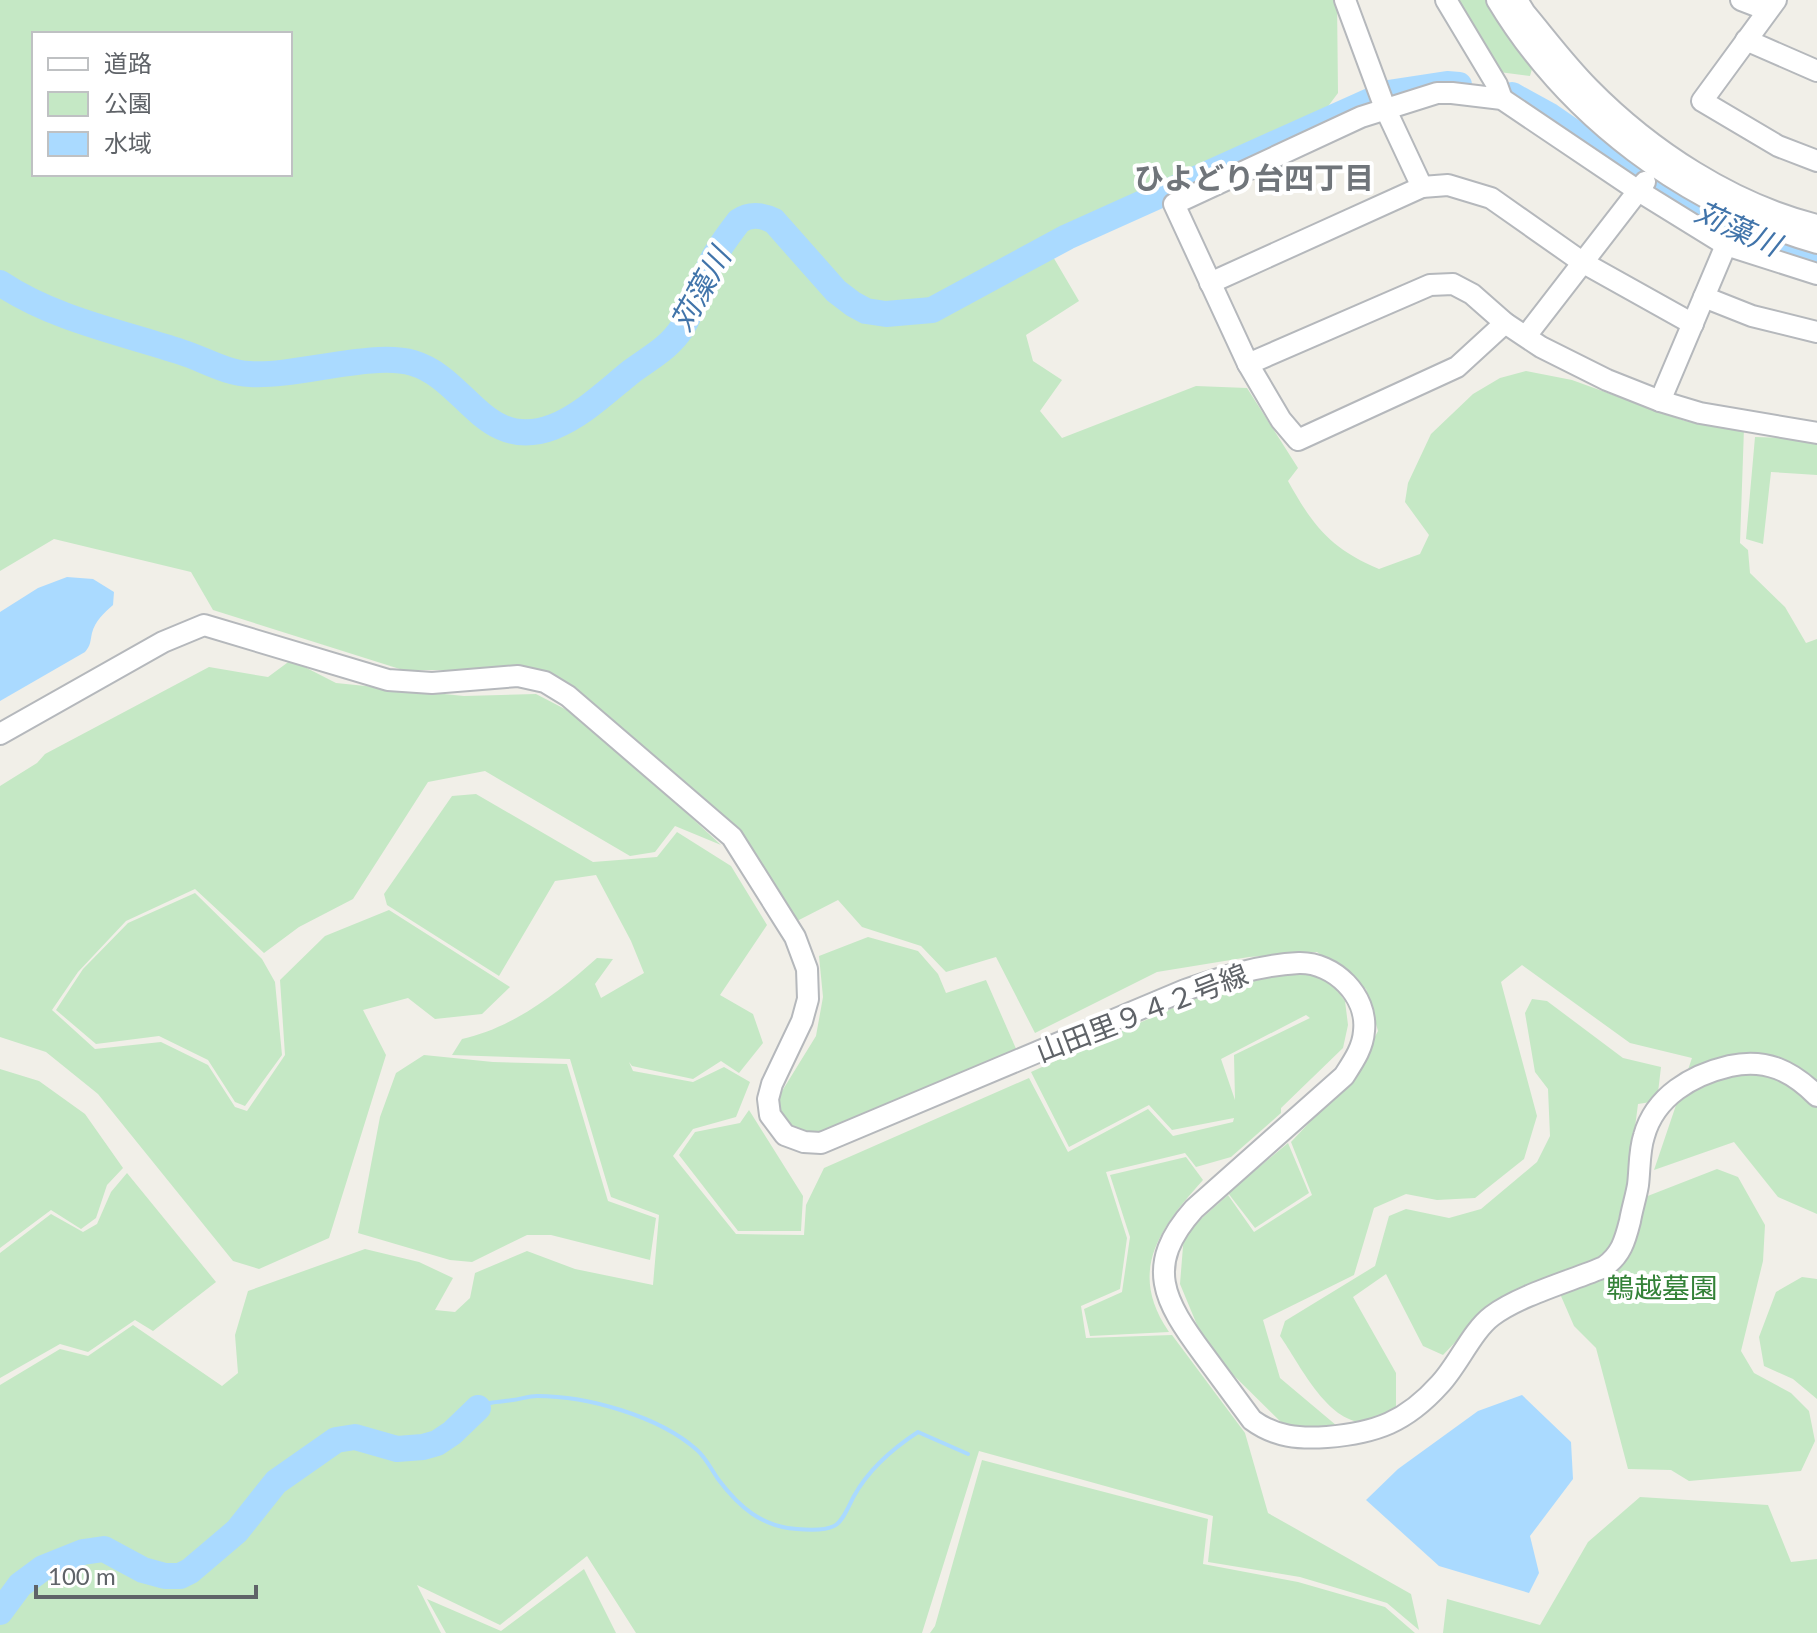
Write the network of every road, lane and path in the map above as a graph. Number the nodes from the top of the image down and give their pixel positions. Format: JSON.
{"nodes":[{"id":1,"x":1345,"y":0,"type":"edge"},
{"id":2,"x":1446,"y":0,"type":"edge"},
{"id":3,"x":1497,"y":0,"type":"edge"},
{"id":4,"x":1517,"y":0,"type":"edge"},
{"id":5,"x":1741,"y":0,"type":"edge"},
{"id":6,"x":1772,"y":5,"type":"edge"},
{"id":7,"x":1746,"y":40,"type":"junction"},
{"id":8,"x":1817,"y":71,"type":"edge"},
{"id":9,"x":1502,"y":99,"type":"junction"},
{"id":10,"x":1385,"y":108,"type":"junction"},
{"id":11,"x":1817,"y":161,"type":"edge"},
{"id":12,"x":1664,"y":162,"type":"junction"},
{"id":13,"x":1422,"y":187,"type":"junction"},
{"id":14,"x":1637,"y":190,"type":"junction"},
{"id":15,"x":1817,"y":225,"type":"edge"},
{"id":16,"x":1817,"y":243,"type":"edge"},
{"id":17,"x":1726,"y":245,"type":"junction"},
{"id":18,"x":1582,"y":262,"type":"junction"},
{"id":19,"x":1817,"y":274,"type":"edge"},
{"id":20,"x":1210,"y":283,"type":"junction"},
{"id":21,"x":1704,"y":297,"type":"junction"},
{"id":22,"x":1505,"y":323,"type":"junction"},
{"id":23,"x":1693,"y":324,"type":"junction"},
{"id":24,"x":1817,"y":332,"type":"edge"},
{"id":25,"x":1526,"y":336,"type":"junction"},
{"id":26,"x":1248,"y":364,"type":"junction"},
{"id":27,"x":1660,"y":401,"type":"junction"},
{"id":28,"x":1817,"y":433,"type":"edge"},
{"id":29,"x":0,"y":734,"type":"edge"},
{"id":30,"x":1817,"y":1096,"type":"edge"}],
"edges":[{"from":1,"to":10,"type":"street"},
{"from":2,"to":9,"type":"street"},
{"from":3,"to":12,"type":"street"},
{"from":4,"to":12,"type":"street"},
{"from":5,"to":6,"type":"street"},
{"from":6,"to":7,"type":"street"},
{"from":7,"to":8,"type":"street"},
{"from":7,"to":11,"type":"street"},
{"from":9,"to":10,"type":"street"},
{"from":9,"to":14,"type":"street"},
{"from":10,"to":13,"type":"street"},
{"from":10,"to":20,"type":"street"},
{"from":12,"to":14,"type":"street"},
{"from":12,"to":15,"type":"street"},
{"from":12,"to":16,"type":"street"},
{"from":13,"to":18,"type":"street"},
{"from":13,"to":20,"type":"street"},
{"from":14,"to":17,"type":"street"},
{"from":14,"to":18,"type":"street"},
{"from":17,"to":19,"type":"street"},
{"from":17,"to":21,"type":"street"},
{"from":18,"to":23,"type":"street"},
{"from":18,"to":25,"type":"street"},
{"from":20,"to":26,"type":"street"},
{"from":21,"to":23,"type":"street"},
{"from":21,"to":24,"type":"street"},
{"from":22,"to":25,"type":"street"},
{"from":22,"to":26,"type":"street"},
{"from":22,"to":26,"type":"street"},
{"from":23,"to":27,"type":"street"},
{"from":25,"to":27,"type":"street"},
{"from":27,"to":28,"type":"street"},
{"from":29,"to":30,"type":"street","name":"山田里９４２号線"}]}
